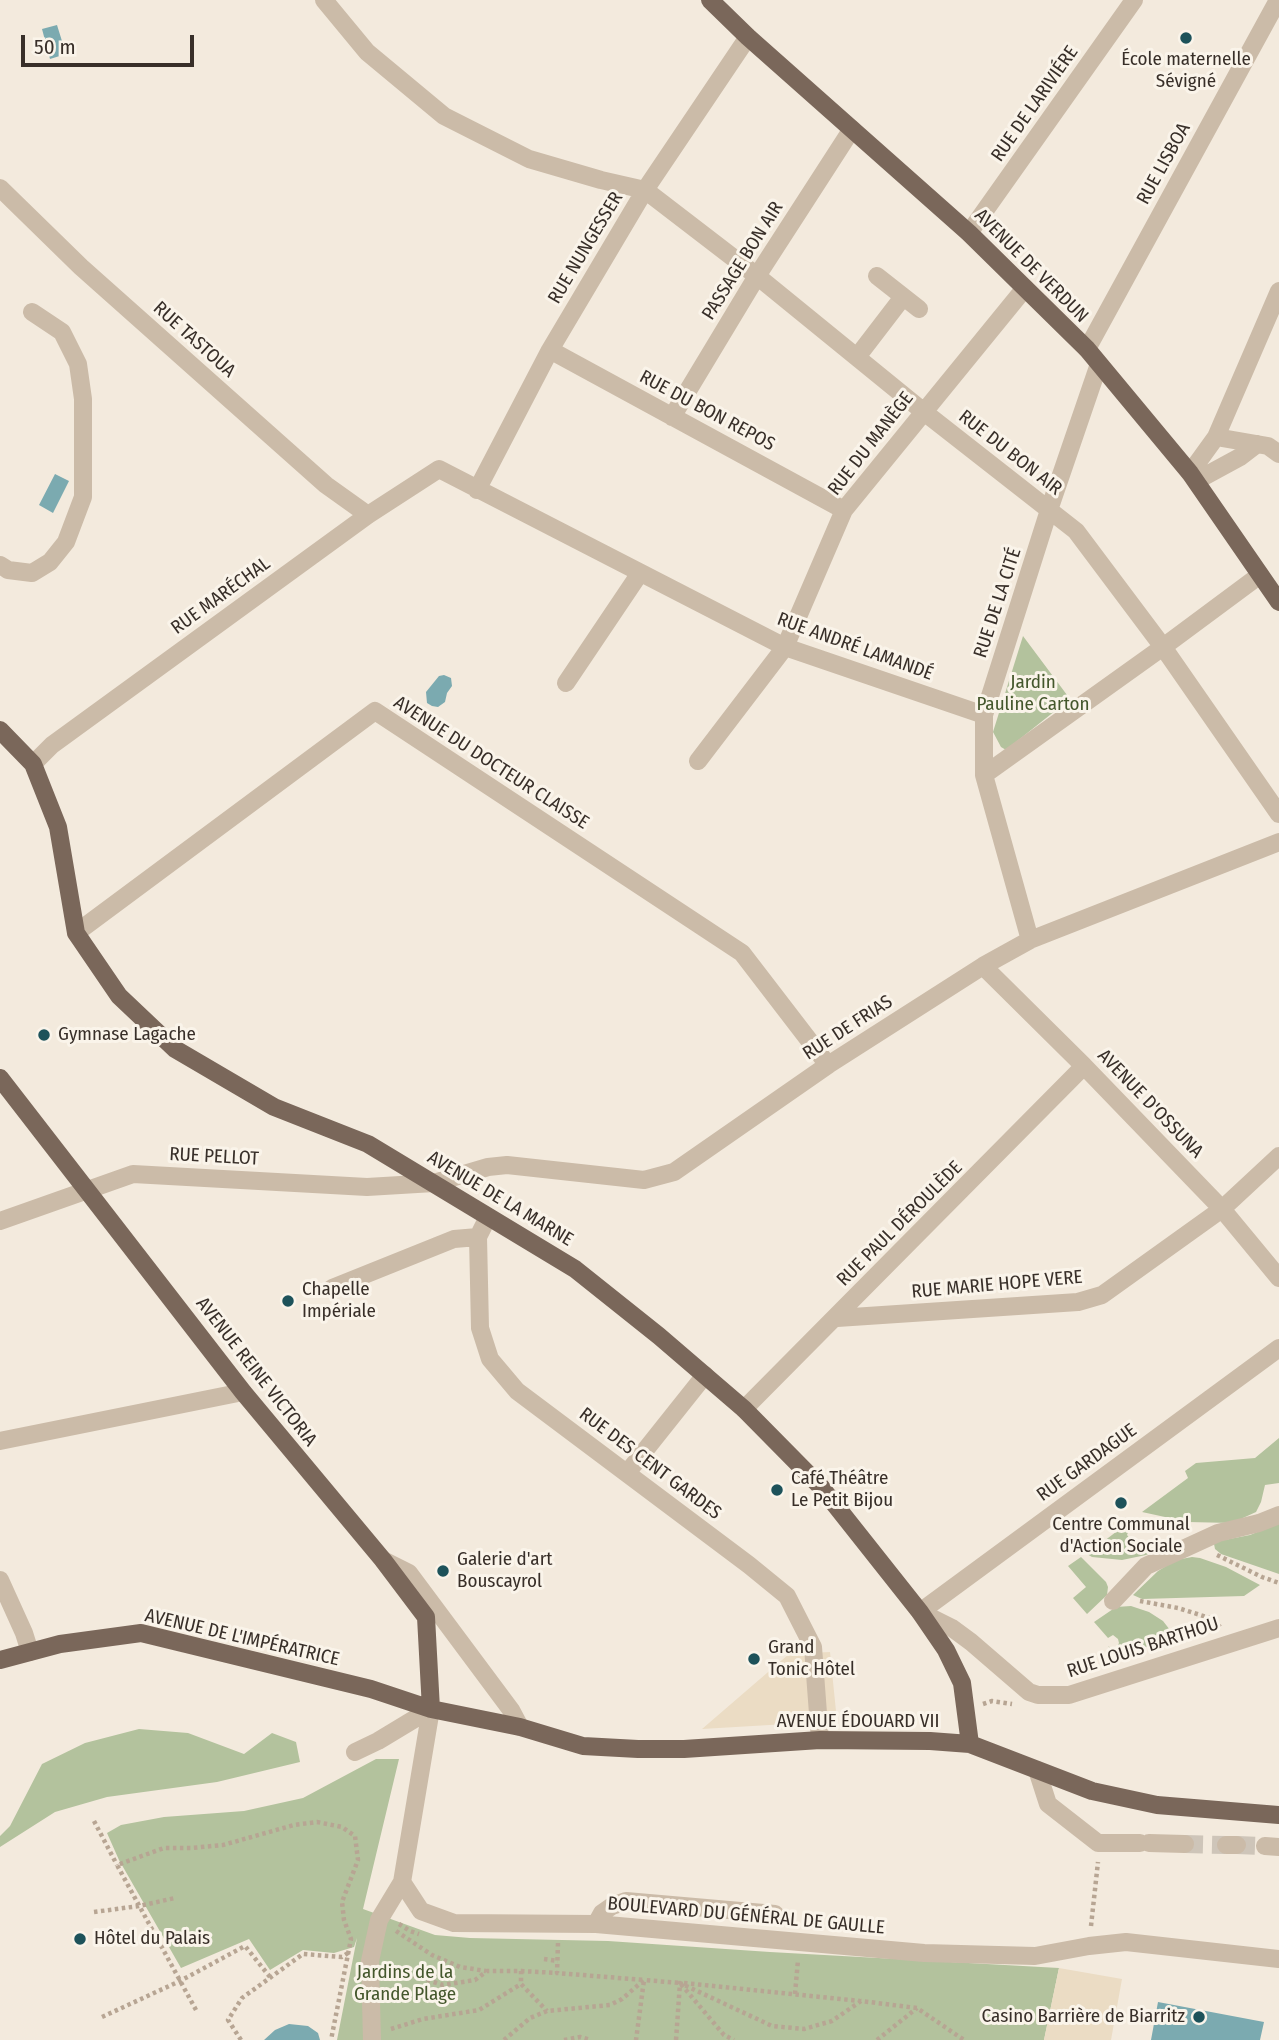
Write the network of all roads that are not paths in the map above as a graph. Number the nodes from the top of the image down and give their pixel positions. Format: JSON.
{"nodes":[{"id":1,"x":324,"y":0,"type":"edge"},
{"id":2,"x":710,"y":0,"type":"edge"},
{"id":3,"x":1134,"y":0,"type":"edge"},
{"id":4,"x":1279,"y":0,"type":"edge"},
{"id":5,"x":748,"y":37,"type":"junction"},
{"id":6,"x":852,"y":129,"type":"junction"},
{"id":7,"x":0,"y":188,"type":"edge"},
{"id":8,"x":645,"y":190,"type":"junction"},
{"id":9,"x":969,"y":233,"type":"junction"},
{"id":10,"x":757,"y":276,"type":"junction"},
{"id":11,"x":877,"y":276,"type":"dead end"},
{"id":12,"x":1025,"y":288,"type":"junction"},
{"id":13,"x":1279,"y":292,"type":"edge"},
{"id":14,"x":903,"y":297,"type":"junction"},
{"id":15,"x":919,"y":309,"type":"dead end"},
{"id":16,"x":32,"y":312,"type":"dead end"},
{"id":17,"x":1087,"y":349,"type":"junction"},
{"id":18,"x":550,"y":350,"type":"junction"},
{"id":19,"x":857,"y":357,"type":"junction"},
{"id":20,"x":1099,"y":364,"type":"junction"},
{"id":21,"x":924,"y":412,"type":"junction"},
{"id":22,"x":672,"y":417,"type":"junction"},
{"id":23,"x":1216,"y":437,"type":"junction"},
{"id":24,"x":1257,"y":444,"type":"junction"},
{"id":25,"x":1279,"y":454,"type":"edge"},
{"id":26,"x":439,"y":469,"type":"joint"},
{"id":27,"x":1190,"y":472,"type":"junction"},
{"id":28,"x":477,"y":490,"type":"junction"},
{"id":29,"x":845,"y":510,"type":"junction"},
{"id":30,"x":1049,"y":510,"type":"junction"},
{"id":31,"x":368,"y":515,"type":"junction"},
{"id":32,"x":0,"y":565,"type":"edge"},
{"id":33,"x":640,"y":573,"type":"junction"},
{"id":34,"x":1259,"y":575,"type":"junction"},
{"id":35,"x":1279,"y":602,"type":"edge"},
{"id":36,"x":1163,"y":647,"type":"junction"},
{"id":37,"x":785,"y":648,"type":"junction"},
{"id":38,"x":566,"y":683,"type":"dead end"},
{"id":39,"x":984,"y":715,"type":"junction"},
{"id":40,"x":0,"y":730,"type":"edge"},
{"id":41,"x":698,"y":761,"type":"dead end"},
{"id":42,"x":33,"y":764,"type":"junction"},
{"id":43,"x":984,"y":775,"type":"junction"},
{"id":44,"x":1279,"y":814,"type":"edge"},
{"id":45,"x":1279,"y":842,"type":"edge"},
{"id":46,"x":76,"y":933,"type":"junction"},
{"id":47,"x":1030,"y":940,"type":"junction"},
{"id":48,"x":983,"y":966,"type":"junction"},
{"id":49,"x":828,"y":1065,"type":"junction"},
{"id":50,"x":1084,"y":1066,"type":"junction"},
{"id":51,"x":0,"y":1078,"type":"edge"},
{"id":52,"x":1279,"y":1156,"type":"edge"},
{"id":53,"x":434,"y":1183,"type":"junction"},
{"id":54,"x":85,"y":1189,"type":"junction"},
{"id":55,"x":1222,"y":1209,"type":"junction"},
{"id":56,"x":488,"y":1217,"type":"junction"},
{"id":57,"x":0,"y":1221,"type":"edge"},
{"id":58,"x":478,"y":1237,"type":"junction"},
{"id":59,"x":1279,"y":1278,"type":"edge"},
{"id":60,"x":332,"y":1288,"type":"dead end"},
{"id":61,"x":836,"y":1318,"type":"junction"},
{"id":62,"x":1279,"y":1348,"type":"edge"},
{"id":63,"x":705,"y":1375,"type":"junction"},
{"id":64,"x":243,"y":1392,"type":"junction"},
{"id":65,"x":744,"y":1409,"type":"junction"},
{"id":66,"x":0,"y":1441,"type":"edge"},
{"id":67,"x":627,"y":1473,"type":"junction"},
{"id":68,"x":1279,"y":1515,"type":"edge"},
{"id":69,"x":383,"y":1560,"type":"junction"},
{"id":70,"x":0,"y":1580,"type":"edge"},
{"id":71,"x":1114,"y":1601,"type":"dead end"},
{"id":72,"x":920,"y":1612,"type":"junction"},
{"id":73,"x":1279,"y":1628,"type":"edge"},
{"id":74,"x":30,"y":1652,"type":"junction"},
{"id":75,"x":0,"y":1660,"type":"edge"},
{"id":76,"x":431,"y":1709,"type":"junction"},
{"id":77,"x":520,"y":1727,"type":"junction"},
{"id":78,"x":820,"y":1740,"type":"junction"},
{"id":79,"x":970,"y":1744,"type":"junction"},
{"id":80,"x":355,"y":1752,"type":"dead end"},
{"id":81,"x":1037,"y":1770,"type":"junction"},
{"id":82,"x":1279,"y":1815,"type":"edge"},
{"id":83,"x":1185,"y":1844,"type":"tunnel mouth"},
{"id":84,"x":401,"y":1882,"type":"junction"},
{"id":85,"x":775,"y":1914,"type":"dead end"},
{"id":86,"x":596,"y":1924,"type":"junction"},
{"id":87,"x":1279,"y":1959,"type":"edge"},
{"id":88,"x":372,"y":2038,"type":"edge"}],
"edges":[{"from":1,"to":8,"type":"street"},
{"from":2,"to":5,"type":"main road","name":"AVENUE DE VERDUN"},
{"from":3,"to":9,"type":"street","name":"RUE DE LARIVIÉRE"},
{"from":4,"to":17,"type":"street","name":"RUE LISBOA"},
{"from":5,"to":6,"type":"main road","name":"AVENUE DE VERDUN"},
{"from":5,"to":8,"type":"street","name":"RUE NUNGESSER"},
{"from":6,"to":9,"type":"main road","name":"AVENUE DE VERDUN"},
{"from":6,"to":10,"type":"street","name":"PASSAGE BON AIR"},
{"from":7,"to":31,"type":"street","name":"RUE TASTOUA"},
{"from":8,"to":10,"type":"street","name":"RUE DU BON AIR"},
{"from":8,"to":18,"type":"street","name":"RUE NUNGESSER"},
{"from":9,"to":12,"type":"main road","name":"AVENUE DE VERDUN"},
{"from":10,"to":19,"type":"street","name":"RUE DU BON AIR"},
{"from":10,"to":22,"type":"street","name":"PASSAGE BON AIR"},
{"from":11,"to":14,"type":"street"},
{"from":12,"to":17,"type":"main road","name":"AVENUE DE VERDUN"},
{"from":12,"to":21,"type":"street","name":"RUE DU MANÈGE"},
{"from":13,"to":23,"type":"street"},
{"from":14,"to":15,"type":"street"},
{"from":14,"to":19,"type":"street"},
{"from":16,"to":32,"type":"street"},
{"from":17,"to":20,"type":"main road","name":"AVENUE DE VERDUN"},
{"from":18,"to":22,"type":"street","name":"RUE DU BON REPOS"},
{"from":18,"to":28,"type":"street","name":"RUE NUNGESSER"},
{"from":19,"to":21,"type":"street","name":"RUE DU BON AIR"},
{"from":20,"to":27,"type":"main road","name":"AVENUE DE VERDUN"},
{"from":20,"to":30,"type":"street","name":"RUE DE LA CITÉ"},
{"from":21,"to":29,"type":"street","name":"RUE DU MANÈGE"},
{"from":21,"to":30,"type":"street","name":"RUE DU BON AIR"},
{"from":22,"to":29,"type":"street","name":"RUE DU BON REPOS"},
{"from":23,"to":24,"type":"street"},
{"from":23,"to":27,"type":"street"},
{"from":24,"to":25,"type":"street"},
{"from":24,"to":27,"type":"street"},
{"from":26,"to":28,"type":"street","name":"RUE ANDRÉ LAMANDÉ"},
{"from":26,"to":31,"type":"street","name":"RUE MARÉCHAL"},
{"from":27,"to":34,"type":"main road","name":"AVENUE DE VERDUN"},
{"from":28,"to":33,"type":"street","name":"RUE ANDRÉ LAMANDÉ"},
{"from":29,"to":37,"type":"street","name":"RUE DU MANÈGE"},
{"from":30,"to":36,"type":"street","name":"RUE DU BON AIR"},
{"from":30,"to":39,"type":"street","name":"RUE DE LA CITÉ"},
{"from":31,"to":42,"type":"street","name":"RUE MARÉCHAL"},
{"from":33,"to":37,"type":"street","name":"RUE ANDRÉ LAMANDÉ"},
{"from":33,"to":38,"type":"street"},
{"from":34,"to":35,"type":"main road","name":"AVENUE DE VERDUN"},
{"from":34,"to":36,"type":"street"},
{"from":36,"to":43,"type":"street"},
{"from":36,"to":44,"type":"street","name":"RUE DU BON AIR"},
{"from":37,"to":39,"type":"street","name":"RUE ANDRÉ LAMANDÉ"},
{"from":37,"to":41,"type":"street","name":"RUE DU MANÈGE"},
{"from":39,"to":43,"type":"street","name":"RUE DE LA CITÉ"},
{"from":40,"to":42,"type":"main road","name":"AVENUE DE LA MARNE"},
{"from":42,"to":46,"type":"main road","name":"AVENUE DE LA MARNE"},
{"from":43,"to":47,"type":"street","name":"RUE DE LA CITÉ"},
{"from":45,"to":47,"type":"street","name":"RUE DE FRIAS"},
{"from":46,"to":49,"type":"street","name":"AVENUE DU DOCTEUR CLAISSE"},
{"from":46,"to":53,"type":"main road","name":"AVENUE DE LA MARNE"},
{"from":47,"to":48,"type":"street","name":"RUE DE FRIAS"},
{"from":48,"to":49,"type":"street","name":"RUE DE FRIAS"},
{"from":48,"to":50,"type":"street","name":"AVENUE D'OSSUNA"},
{"from":49,"to":53,"type":"street","name":"RUE DE FRIAS"},
{"from":50,"to":55,"type":"street","name":"AVENUE D'OSSUNA"},
{"from":50,"to":61,"type":"street","name":"RUE PAUL DÉROULÈDE"},
{"from":51,"to":54,"type":"main road","name":"AVENUE REINE VICTORIA"},
{"from":52,"to":55,"type":"street","name":"RUE MARIE HOPE VERE"},
{"from":53,"to":54,"type":"street","name":"RUE PELLOT"},
{"from":53,"to":56,"type":"main road","name":"AVENUE DE LA MARNE"},
{"from":54,"to":57,"type":"street","name":"RUE PELLOT"},
{"from":54,"to":64,"type":"main road","name":"AVENUE REINE VICTORIA"},
{"from":55,"to":59,"type":"street","name":"AVENUE D'OSSUNA"},
{"from":55,"to":61,"type":"street","name":"RUE MARIE HOPE VERE"},
{"from":56,"to":58,"type":"street","name":"RUE DES CENT GARDES"},
{"from":56,"to":63,"type":"main road","name":"AVENUE DE LA MARNE"},
{"from":58,"to":60,"type":"street"},
{"from":58,"to":67,"type":"street","name":"RUE DES CENT GARDES"},
{"from":61,"to":65,"type":"street","name":"RUE PAUL DÉROULÈDE"},
{"from":62,"to":72,"type":"street","name":"RUE GARDAGUE"},
{"from":63,"to":65,"type":"main road","name":"AVENUE DE LA MARNE"},
{"from":63,"to":67,"type":"street"},
{"from":64,"to":66,"type":"street"},
{"from":64,"to":69,"type":"main road","name":"AVENUE REINE VICTORIA"},
{"from":65,"to":72,"type":"main road","name":"AVENUE DE LA MARNE"},
{"from":67,"to":78,"type":"street","name":"RUE DES CENT GARDES"},
{"from":68,"to":71,"type":"street"},
{"from":69,"to":76,"type":"main road","name":"AVENUE REINE VICTORIA"},
{"from":69,"to":77,"type":"street"},
{"from":70,"to":74,"type":"street"},
{"from":72,"to":73,"type":"street","name":"RUE LOUIS BARTHOU"},
{"from":72,"to":79,"type":"main road","name":"AVENUE DE LA MARNE"},
{"from":74,"to":75,"type":"main road","name":"AVENUE DE L'IMPÉRATRICE"},
{"from":74,"to":76,"type":"main road","name":"AVENUE DE L'IMPÉRATRICE"},
{"from":76,"to":77,"type":"main road","name":"AVENUE ÉDOUARD VII"},
{"from":76,"to":80,"type":"street"},
{"from":76,"to":84,"type":"street"},
{"from":77,"to":78,"type":"main road","name":"AVENUE ÉDOUARD VII"},
{"from":78,"to":79,"type":"main road","name":"AVENUE ÉDOUARD VII"},
{"from":79,"to":81,"type":"main road","name":"AVENUE ÉDOUARD VII"},
{"from":81,"to":82,"type":"main road","name":"AVENUE ÉDOUARD VII"},
{"from":81,"to":83,"type":"street"},
{"from":84,"to":86,"type":"street","name":"BOULEVARD DU GÉNÉRAL DE GAULLE"},
{"from":84,"to":88,"type":"street"},
{"from":85,"to":86,"type":"street"},
{"from":86,"to":87,"type":"street","name":"BOULEVARD DU GÉNÉRAL DE GAULLE"}]}
